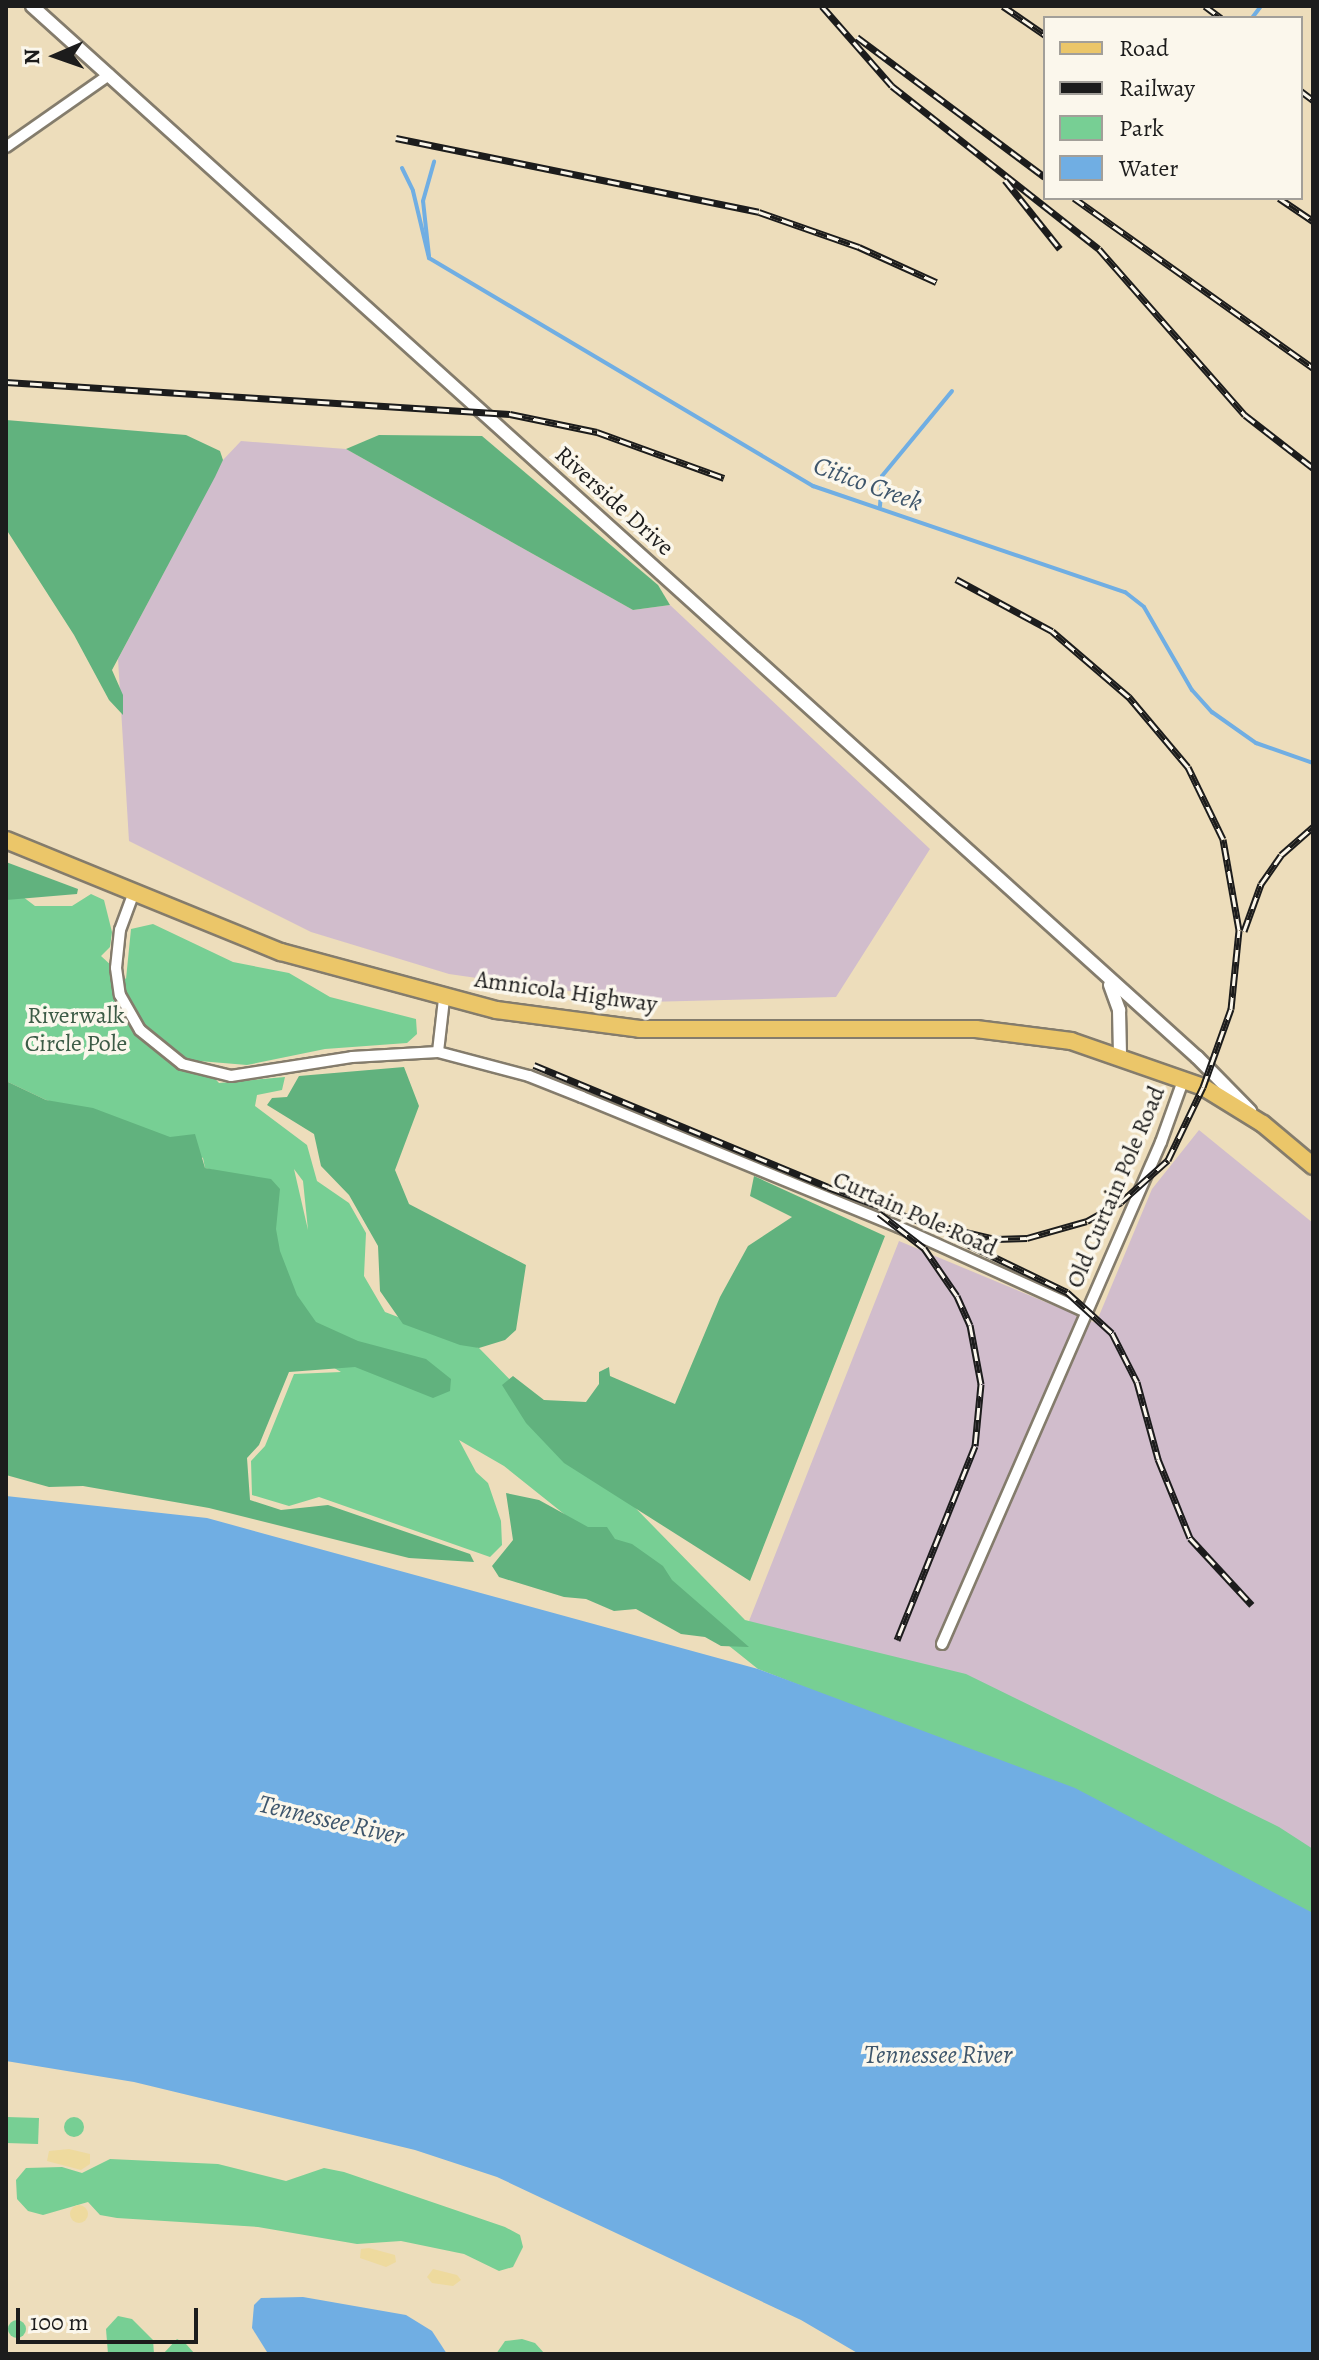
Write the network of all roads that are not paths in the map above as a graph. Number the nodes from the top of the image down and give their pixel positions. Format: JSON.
{"nodes":[{"id":1,"x":32,"y":6,"type":"edge"},
{"id":2,"x":109,"y":75,"type":"junction"},
{"id":3,"x":6,"y":147,"type":"edge"},
{"id":4,"x":6,"y":840,"type":"edge"},
{"id":5,"x":134,"y":892,"type":"junction"},
{"id":6,"x":1107,"y":979,"type":"junction"},
{"id":7,"x":444,"y":999,"type":"junction"},
{"id":8,"x":438,"y":1052,"type":"junction"},
{"id":9,"x":1120,"y":1054,"type":"junction"},
{"id":10,"x":1184,"y":1078,"type":"junction"},
{"id":11,"x":1263,"y":1124,"type":"junction"},
{"id":12,"x":1313,"y":1166,"type":"edge"},
{"id":13,"x":1084,"y":1311,"type":"junction"},
{"id":14,"x":942,"y":1644,"type":"dead end"}],
"edges":[{"from":1,"to":2,"type":"street","name":"Riverside Drive"},
{"from":2,"to":3,"type":"street"},
{"from":2,"to":6,"type":"street","name":"Riverside Drive"},
{"from":4,"to":5,"type":"main road","name":"Amnicola Highway"},
{"from":5,"to":7,"type":"main road","name":"Amnicola Highway"},
{"from":5,"to":8,"type":"street","name":"Curtain Pole Road"},
{"from":6,"to":9,"type":"street","name":"Riverside Drive"},
{"from":6,"to":11,"type":"street"},
{"from":7,"to":8,"type":"street"},
{"from":7,"to":9,"type":"main road","name":"Amnicola Highway"},
{"from":8,"to":13,"type":"street","name":"Curtain Pole Road"},
{"from":9,"to":10,"type":"main road","name":"Amnicola Highway"},
{"from":10,"to":11,"type":"main road"},
{"from":10,"to":13,"type":"street","name":"Old Curtain Pole Road"},
{"from":11,"to":12,"type":"main road"},
{"from":13,"to":14,"type":"street"}]}
